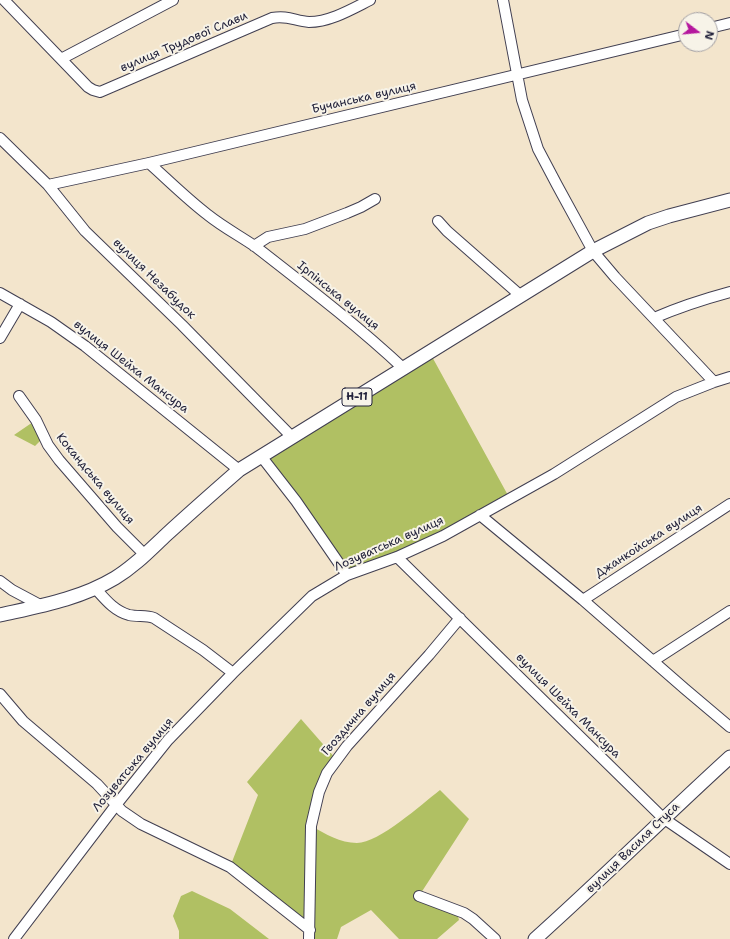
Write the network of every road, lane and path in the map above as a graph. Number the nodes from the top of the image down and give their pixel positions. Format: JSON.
{"nodes":[{"id":1,"x":4,"y":0,"type":"edge"},
{"id":2,"x":173,"y":0,"type":"edge"},
{"id":3,"x":370,"y":0,"type":"edge"},
{"id":4,"x":503,"y":0,"type":"edge"},
{"id":5,"x":730,"y":23,"type":"edge"},
{"id":6,"x":718,"y":26,"type":"edge"},
{"id":7,"x":678,"y":36,"type":"edge"},
{"id":8,"x":61,"y":59,"type":"junction"},
{"id":9,"x":517,"y":75,"type":"junction"},
{"id":10,"x":0,"y":138,"type":"edge"},
{"id":11,"x":149,"y":163,"type":"junction"},
{"id":12,"x":48,"y":185,"type":"junction"},
{"id":13,"x":375,"y":199,"type":"dead end"},
{"id":14,"x":730,"y":200,"type":"edge"},
{"id":15,"x":438,"y":221,"type":"dead end"},
{"id":16,"x":254,"y":246,"type":"junction"},
{"id":17,"x":594,"y":251,"type":"junction"},
{"id":18,"x":730,"y":292,"type":"edge"},
{"id":19,"x":0,"y":293,"type":"edge"},
{"id":20,"x":522,"y":296,"type":"junction"},
{"id":21,"x":20,"y":304,"type":"junction"},
{"id":22,"x":654,"y":318,"type":"junction"},
{"id":23,"x":0,"y":338,"type":"edge"},
{"id":24,"x":404,"y":369,"type":"junction"},
{"id":25,"x":730,"y":378,"type":"edge"},
{"id":26,"x":714,"y":382,"type":"junction"},
{"id":27,"x":19,"y":396,"type":"dead end"},
{"id":28,"x":292,"y":437,"type":"junction"},
{"id":29,"x":261,"y":456,"type":"junction"},
{"id":30,"x":239,"y":470,"type":"junction"},
{"id":31,"x":730,"y":504,"type":"edge"},
{"id":32,"x":480,"y":515,"type":"junction"},
{"id":33,"x":145,"y":555,"type":"junction"},
{"id":34,"x":398,"y":557,"type":"junction"},
{"id":35,"x":347,"y":575,"type":"junction"},
{"id":36,"x":0,"y":581,"type":"edge"},
{"id":37,"x":95,"y":588,"type":"junction"},
{"id":38,"x":583,"y":600,"type":"junction"},
{"id":39,"x":42,"y":606,"type":"junction"},
{"id":40,"x":730,"y":612,"type":"edge"},
{"id":41,"x":0,"y":615,"type":"edge"},
{"id":42,"x":460,"y":618,"type":"junction"},
{"id":43,"x":653,"y":661,"type":"junction"},
{"id":44,"x":233,"y":673,"type":"junction"},
{"id":45,"x":0,"y":694,"type":"edge"},
{"id":46,"x":730,"y":727,"type":"edge"},
{"id":47,"x":730,"y":757,"type":"edge"},
{"id":48,"x":116,"y":805,"type":"junction"},
{"id":49,"x":663,"y":818,"type":"junction"},
{"id":50,"x":730,"y":864,"type":"edge"},
{"id":51,"x":419,"y":896,"type":"dead end"},
{"id":52,"x":310,"y":934,"type":"edge"},
{"id":53,"x":14,"y":939,"type":"edge"},
{"id":54,"x":495,"y":939,"type":"edge"},
{"id":55,"x":535,"y":939,"type":"edge"}],
"edges":[{"from":1,"to":8,"type":"street"},
{"from":2,"to":8,"type":"street"},
{"from":3,"to":8,"type":"street","name":"вулиця Трудової Слави"},
{"from":4,"to":9,"type":"street"},
{"from":5,"to":6,"type":"street"},
{"from":7,"to":9,"type":"street","name":"Бучанська вулиця"},
{"from":9,"to":11,"type":"street","name":"Бучанська вулиця"},
{"from":9,"to":17,"type":"street"},
{"from":10,"to":12,"type":"street","name":"вулиця Незабудок"},
{"from":11,"to":12,"type":"street","name":"Бучанська вулиця"},
{"from":11,"to":16,"type":"street","name":"Ірпінська вулиця"},
{"from":12,"to":28,"type":"street","name":"вулиця Незабудок"},
{"from":13,"to":16,"type":"street"},
{"from":14,"to":17,"type":"main road","number":"Н-11"},
{"from":15,"to":20,"type":"street"},
{"from":16,"to":24,"type":"street","name":"Ірпінська вулиця"},
{"from":17,"to":20,"type":"main road","number":"Н-11"},
{"from":17,"to":22,"type":"street"},
{"from":18,"to":22,"type":"street"},
{"from":19,"to":21,"type":"street","name":"вулиця Шейха Мансура"},
{"from":20,"to":24,"type":"main road","number":"Н-11"},
{"from":21,"to":23,"type":"street"},
{"from":21,"to":30,"type":"street","name":"вулиця Шейха Мансура"},
{"from":22,"to":26,"type":"street"},
{"from":24,"to":28,"type":"main road","number":"Н-11"},
{"from":25,"to":26,"type":"street","name":"Лозуватська вулиця"},
{"from":26,"to":32,"type":"street","name":"Лозуватська вулиця"},
{"from":27,"to":33,"type":"street","name":"Кокандська вулиця"},
{"from":28,"to":29,"type":"main road","number":"Н-11"},
{"from":29,"to":30,"type":"main road","number":"Н-11"},
{"from":29,"to":35,"type":"street"},
{"from":30,"to":33,"type":"main road","number":"Н-11"},
{"from":31,"to":38,"type":"street","name":"Джанкойська вулиця"},
{"from":32,"to":34,"type":"street","name":"Лозуватська вулиця"},
{"from":32,"to":38,"type":"street"},
{"from":33,"to":37,"type":"main road","number":"Н-11"},
{"from":34,"to":35,"type":"street","name":"Лозуватська вулиця"},
{"from":34,"to":42,"type":"street","name":"вулиця Шейха Мансура"},
{"from":35,"to":44,"type":"street","name":"Лозуватська вулиця"},
{"from":36,"to":39,"type":"street"},
{"from":37,"to":39,"type":"main road","number":"Н-11"},
{"from":37,"to":44,"type":"street"},
{"from":38,"to":43,"type":"street"},
{"from":39,"to":41,"type":"main road","number":"Н-11"},
{"from":40,"to":43,"type":"street"},
{"from":42,"to":49,"type":"street","name":"вулиця Шейха Мансура"},
{"from":42,"to":52,"type":"street","name":"Гвоздична вулиця"},
{"from":43,"to":46,"type":"street"},
{"from":44,"to":48,"type":"street","name":"Лозуватська вулиця"},
{"from":45,"to":48,"type":"street"},
{"from":47,"to":49,"type":"main road","name":"вулиця Василя Стуса"},
{"from":48,"to":52,"type":"street"},
{"from":48,"to":53,"type":"street","name":"Лозуватська вулиця"},
{"from":49,"to":50,"type":"street","name":"вулиця Шейха Мансура"},
{"from":49,"to":55,"type":"main road","name":"вулиця Василя Стуса"},
{"from":51,"to":54,"type":"street"}]}
